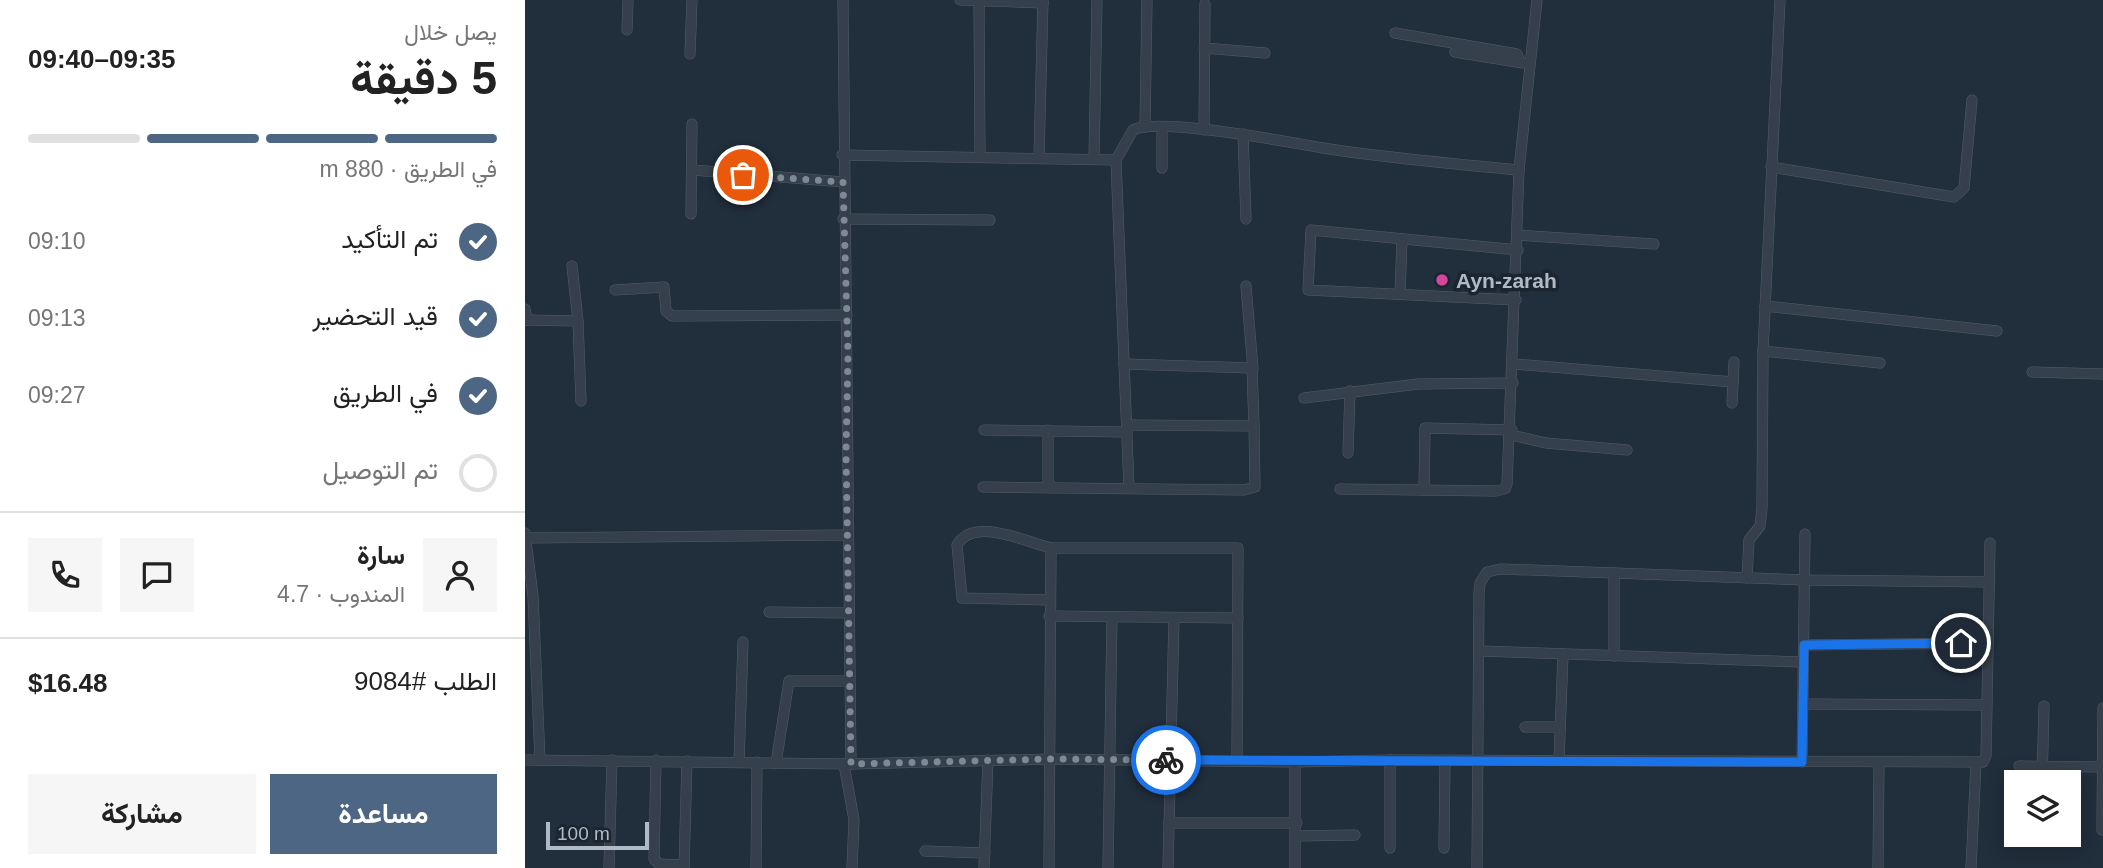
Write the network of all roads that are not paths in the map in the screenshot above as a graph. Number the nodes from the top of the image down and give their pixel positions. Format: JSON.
{"nodes":[{"id":1,"x":628,"y":0,"type":"edge"},
{"id":2,"x":692,"y":0,"type":"edge"},
{"id":3,"x":843,"y":0,"type":"edge"},
{"id":4,"x":960,"y":0,"type":"edge"},
{"id":5,"x":1097,"y":0,"type":"edge"},
{"id":6,"x":1147,"y":0,"type":"edge"},
{"id":7,"x":1537,"y":0,"type":"edge"},
{"id":8,"x":1780,"y":0,"type":"edge"},
{"id":9,"x":979,"y":1,"type":"edge"},
{"id":10,"x":1043,"y":2,"type":"edge"},
{"id":11,"x":1205,"y":4,"type":"dead end"},
{"id":12,"x":627,"y":30,"type":"dead end"},
{"id":13,"x":1395,"y":33,"type":"dead end"},
{"id":14,"x":1204,"y":48,"type":"junction"},
{"id":15,"x":1455,"y":52,"type":"dead end"},
{"id":16,"x":1265,"y":53,"type":"dead end"},
{"id":17,"x":690,"y":54,"type":"dead end"},
{"id":18,"x":1525,"y":63,"type":"junction"},
{"id":19,"x":1972,"y":100,"type":"dead end"},
{"id":20,"x":692,"y":124,"type":"dead end"},
{"id":21,"x":1145,"y":127,"type":"junction"},
{"id":22,"x":1162,"y":128,"type":"junction"},
{"id":23,"x":1204,"y":130,"type":"junction"},
{"id":24,"x":1243,"y":134,"type":"junction"},
{"id":25,"x":842,"y":155,"type":"junction"},
{"id":26,"x":980,"y":157,"type":"junction"},
{"id":27,"x":1039,"y":158,"type":"junction"},
{"id":28,"x":1094,"y":158,"type":"junction"},
{"id":29,"x":1116,"y":160,"type":"junction"},
{"id":30,"x":1771,"y":167,"type":"junction"},
{"id":31,"x":1162,"y":168,"type":"dead end"},
{"id":32,"x":693,"y":170,"type":"junction"},
{"id":33,"x":1519,"y":170,"type":"junction"},
{"id":34,"x":843,"y":182,"type":"junction"},
{"id":35,"x":691,"y":214,"type":"dead end"},
{"id":36,"x":843,"y":219,"type":"junction"},
{"id":37,"x":1246,"y":219,"type":"dead end"},
{"id":38,"x":990,"y":220,"type":"dead end"},
{"id":39,"x":1518,"y":235,"type":"junction"},
{"id":40,"x":1402,"y":239,"type":"junction"},
{"id":41,"x":1654,"y":244,"type":"dead end"},
{"id":42,"x":1518,"y":250,"type":"junction"},
{"id":43,"x":572,"y":266,"type":"dead end"},
{"id":44,"x":1246,"y":286,"type":"dead end"},
{"id":45,"x":615,"y":290,"type":"dead end"},
{"id":46,"x":1400,"y":294,"type":"junction"},
{"id":47,"x":1516,"y":300,"type":"junction"},
{"id":48,"x":1765,"y":306,"type":"junction"},
{"id":49,"x":847,"y":316,"type":"junction"},
{"id":50,"x":526,"y":317,"type":"edge"},
{"id":51,"x":578,"y":321,"type":"junction"},
{"id":52,"x":1997,"y":331,"type":"dead end"},
{"id":53,"x":1763,"y":351,"type":"junction"},
{"id":54,"x":1734,"y":362,"type":"dead end"},
{"id":55,"x":1880,"y":363,"type":"dead end"},
{"id":56,"x":1123,"y":364,"type":"junction"},
{"id":57,"x":1514,"y":364,"type":"junction"},
{"id":58,"x":1253,"y":369,"type":"junction"},
{"id":59,"x":2032,"y":372,"type":"dead end"},
{"id":60,"x":2103,"y":374,"type":"edge"},
{"id":61,"x":1733,"y":382,"type":"junction"},
{"id":62,"x":1513,"y":383,"type":"junction"},
{"id":63,"x":1350,"y":391,"type":"junction"},
{"id":64,"x":1304,"y":398,"type":"dead end"},
{"id":65,"x":582,"y":401,"type":"dead end"},
{"id":66,"x":1732,"y":403,"type":"dead end"},
{"id":67,"x":1254,"y":426,"type":"junction"},
{"id":68,"x":1127,"y":428,"type":"junction"},
{"id":69,"x":984,"y":430,"type":"dead end"},
{"id":70,"x":1048,"y":430,"type":"junction"},
{"id":71,"x":1511,"y":433,"type":"junction"},
{"id":72,"x":1627,"y":450,"type":"dead end"},
{"id":73,"x":1349,"y":453,"type":"dead end"},
{"id":74,"x":1051,"y":486,"type":"junction"},
{"id":75,"x":983,"y":487,"type":"dead end"},
{"id":76,"x":1129,"y":488,"type":"junction"},
{"id":77,"x":1340,"y":489,"type":"dead end"},
{"id":78,"x":1425,"y":490,"type":"junction"},
{"id":79,"x":1805,"y":534,"type":"dead end"},
{"id":80,"x":526,"y":535,"type":"edge"},
{"id":81,"x":847,"y":535,"type":"junction"},
{"id":82,"x":1990,"y":543,"type":"dead end"},
{"id":83,"x":1051,"y":548,"type":"junction"},
{"id":84,"x":1614,"y":573,"type":"junction"},
{"id":85,"x":1747,"y":578,"type":"junction"},
{"id":86,"x":1805,"y":580,"type":"junction"},
{"id":87,"x":1989,"y":582,"type":"junction"},
{"id":88,"x":1049,"y":600,"type":"junction"},
{"id":89,"x":769,"y":612,"type":"dead end"},
{"id":90,"x":847,"y":613,"type":"junction"},
{"id":91,"x":1049,"y":616,"type":"junction"},
{"id":92,"x":1112,"y":617,"type":"junction"},
{"id":93,"x":1174,"y":618,"type":"junction"},
{"id":94,"x":1238,"y":618,"type":"junction"},
{"id":95,"x":743,"y":642,"type":"dead end"},
{"id":96,"x":1987,"y":643,"type":"junction"},
{"id":97,"x":1804,"y":645,"type":"junction"},
{"id":98,"x":1479,"y":651,"type":"junction"},
{"id":99,"x":1563,"y":654,"type":"junction"},
{"id":100,"x":1614,"y":656,"type":"junction"},
{"id":101,"x":1803,"y":662,"type":"junction"},
{"id":102,"x":849,"y":681,"type":"junction"},
{"id":103,"x":1803,"y":704,"type":"junction"},
{"id":104,"x":1985,"y":705,"type":"junction"},
{"id":105,"x":2044,"y":706,"type":"dead end"},
{"id":106,"x":2103,"y":708,"type":"edge"},
{"id":107,"x":1525,"y":727,"type":"dead end"},
{"id":108,"x":1560,"y":727,"type":"junction"},
{"id":109,"x":1052,"y":759,"type":"junction"},
{"id":110,"x":525,"y":760,"type":"edge"},
{"id":111,"x":540,"y":760,"type":"junction"},
{"id":112,"x":612,"y":760,"type":"junction"},
{"id":113,"x":656,"y":760,"type":"junction"},
{"id":114,"x":988,"y":760,"type":"junction"},
{"id":115,"x":1111,"y":760,"type":"junction"},
{"id":116,"x":1173,"y":760,"type":"junction"},
{"id":117,"x":1237,"y":760,"type":"junction"},
{"id":118,"x":1390,"y":760,"type":"junction"},
{"id":119,"x":1445,"y":760,"type":"junction"},
{"id":120,"x":1478,"y":760,"type":"junction"},
{"id":121,"x":1559,"y":760,"type":"junction"},
{"id":122,"x":687,"y":761,"type":"junction"},
{"id":123,"x":739,"y":762,"type":"junction"},
{"id":124,"x":757,"y":762,"type":"junction"},
{"id":125,"x":1295,"y":762,"type":"junction"},
{"id":126,"x":1802,"y":762,"type":"junction"},
{"id":127,"x":776,"y":763,"type":"junction"},
{"id":128,"x":1879,"y":763,"type":"junction"},
{"id":129,"x":1976,"y":763,"type":"junction"},
{"id":130,"x":847,"y":764,"type":"junction"},
{"id":131,"x":2019,"y":766,"type":"dead end"},
{"id":132,"x":2042,"y":767,"type":"junction"},
{"id":133,"x":2102,"y":767,"type":"edge"},
{"id":134,"x":1169,"y":823,"type":"junction"},
{"id":135,"x":1297,"y":823,"type":"junction"},
{"id":136,"x":2102,"y":830,"type":"edge"},
{"id":137,"x":1355,"y":835,"type":"dead end"},
{"id":138,"x":1296,"y":836,"type":"junction"},
{"id":139,"x":1390,"y":848,"type":"dead end"},
{"id":140,"x":1444,"y":848,"type":"dead end"},
{"id":141,"x":925,"y":851,"type":"dead end"},
{"id":142,"x":985,"y":853,"type":"junction"},
{"id":143,"x":684,"y":867,"type":"edge"},
{"id":144,"x":609,"y":868,"type":"edge"},
{"id":145,"x":755,"y":868,"type":"edge"},
{"id":146,"x":852,"y":868,"type":"edge"},
{"id":147,"x":984,"y":868,"type":"edge"},
{"id":148,"x":1049,"y":868,"type":"edge"},
{"id":149,"x":1108,"y":868,"type":"edge"},
{"id":150,"x":1168,"y":868,"type":"edge"},
{"id":151,"x":1295,"y":868,"type":"edge"},
{"id":152,"x":1477,"y":868,"type":"edge"},
{"id":153,"x":1878,"y":868,"type":"edge"},
{"id":154,"x":1971,"y":868,"type":"edge"}],
"edges":[{"from":1,"to":12,"type":"street"},
{"from":2,"to":17,"type":"street"},
{"from":3,"to":25,"type":"street"},
{"from":4,"to":9,"type":"street"},
{"from":5,"to":28,"type":"street"},
{"from":6,"to":21,"type":"street"},
{"from":7,"to":18,"type":"street"},
{"from":8,"to":30,"type":"street"},
{"from":9,"to":10,"type":"street"},
{"from":9,"to":26,"type":"street"},
{"from":10,"to":27,"type":"street"},
{"from":11,"to":14,"type":"street"},
{"from":13,"to":18,"type":"street"},
{"from":14,"to":16,"type":"street"},
{"from":14,"to":23,"type":"street"},
{"from":15,"to":18,"type":"street"},
{"from":18,"to":33,"type":"street"},
{"from":19,"to":30,"type":"street"},
{"from":20,"to":32,"type":"street"},
{"from":21,"to":22,"type":"street"},
{"from":21,"to":29,"type":"street"},
{"from":22,"to":23,"type":"street"},
{"from":22,"to":31,"type":"street"},
{"from":23,"to":24,"type":"street"},
{"from":24,"to":33,"type":"street"},
{"from":24,"to":37,"type":"street"},
{"from":25,"to":26,"type":"street"},
{"from":25,"to":34,"type":"street"},
{"from":26,"to":27,"type":"street"},
{"from":27,"to":28,"type":"street"},
{"from":28,"to":29,"type":"street"},
{"from":29,"to":56,"type":"street"},
{"from":30,"to":48,"type":"street"},
{"from":32,"to":34,"type":"street"},
{"from":32,"to":35,"type":"street"},
{"from":33,"to":39,"type":"street"},
{"from":34,"to":36,"type":"street"},
{"from":36,"to":38,"type":"street"},
{"from":36,"to":49,"type":"street"},
{"from":39,"to":41,"type":"street"},
{"from":39,"to":42,"type":"street"},
{"from":40,"to":42,"type":"street"},
{"from":40,"to":46,"type":"street"},
{"from":40,"to":46,"type":"street"},
{"from":42,"to":47,"type":"street"},
{"from":43,"to":51,"type":"street"},
{"from":44,"to":58,"type":"street"},
{"from":45,"to":49,"type":"street"},
{"from":46,"to":47,"type":"street"},
{"from":47,"to":57,"type":"street"},
{"from":48,"to":52,"type":"street"},
{"from":48,"to":53,"type":"street"},
{"from":49,"to":81,"type":"street"},
{"from":50,"to":51,"type":"street"},
{"from":51,"to":65,"type":"street"},
{"from":53,"to":55,"type":"street"},
{"from":53,"to":85,"type":"street"},
{"from":54,"to":61,"type":"street"},
{"from":56,"to":58,"type":"street"},
{"from":56,"to":68,"type":"street"},
{"from":57,"to":61,"type":"street"},
{"from":57,"to":62,"type":"street"},
{"from":58,"to":67,"type":"street"},
{"from":59,"to":60,"type":"street"},
{"from":61,"to":66,"type":"street"},
{"from":62,"to":63,"type":"street"},
{"from":62,"to":71,"type":"street"},
{"from":63,"to":64,"type":"street"},
{"from":63,"to":73,"type":"street"},
{"from":67,"to":68,"type":"street"},
{"from":67,"to":76,"type":"street"},
{"from":68,"to":70,"type":"street"},
{"from":68,"to":76,"type":"street"},
{"from":69,"to":70,"type":"street"},
{"from":70,"to":74,"type":"street"},
{"from":71,"to":72,"type":"street"},
{"from":71,"to":78,"type":"street"},
{"from":71,"to":78,"type":"street"},
{"from":74,"to":75,"type":"street"},
{"from":74,"to":76,"type":"street"},
{"from":77,"to":78,"type":"street"},
{"from":79,"to":86,"type":"street"},
{"from":80,"to":81,"type":"street"},
{"from":80,"to":111,"type":"street"},
{"from":81,"to":90,"type":"street"},
{"from":82,"to":87,"type":"street"},
{"from":83,"to":88,"type":"street"},
{"from":83,"to":88,"type":"street"},
{"from":83,"to":94,"type":"street"},
{"from":84,"to":85,"type":"street"},
{"from":84,"to":98,"type":"street"},
{"from":84,"to":100,"type":"street"},
{"from":85,"to":86,"type":"street"},
{"from":86,"to":87,"type":"street"},
{"from":86,"to":97,"type":"street"},
{"from":87,"to":96,"type":"street"},
{"from":88,"to":91,"type":"street"},
{"from":89,"to":90,"type":"street"},
{"from":90,"to":102,"type":"street"},
{"from":91,"to":92,"type":"street"},
{"from":91,"to":109,"type":"street"},
{"from":92,"to":93,"type":"street"},
{"from":92,"to":115,"type":"street"},
{"from":93,"to":94,"type":"street"},
{"from":93,"to":116,"type":"street"},
{"from":94,"to":117,"type":"street"},
{"from":95,"to":123,"type":"street"},
{"from":96,"to":97,"type":"street"},
{"from":96,"to":104,"type":"street"},
{"from":97,"to":101,"type":"street"},
{"from":98,"to":99,"type":"street"},
{"from":98,"to":120,"type":"street"},
{"from":99,"to":100,"type":"street"},
{"from":99,"to":108,"type":"street"},
{"from":100,"to":101,"type":"street"},
{"from":101,"to":103,"type":"street"},
{"from":102,"to":127,"type":"street"},
{"from":102,"to":130,"type":"street"},
{"from":103,"to":104,"type":"street"},
{"from":103,"to":126,"type":"street"},
{"from":104,"to":129,"type":"street"},
{"from":105,"to":132,"type":"street"},
{"from":106,"to":133,"type":"street"},
{"from":107,"to":108,"type":"street"},
{"from":108,"to":121,"type":"street"},
{"from":109,"to":114,"type":"street"},
{"from":109,"to":115,"type":"street"},
{"from":109,"to":148,"type":"street"},
{"from":110,"to":111,"type":"street"},
{"from":111,"to":112,"type":"street"},
{"from":112,"to":113,"type":"street"},
{"from":112,"to":144,"type":"street"},
{"from":113,"to":122,"type":"street"},
{"from":113,"to":143,"type":"street"},
{"from":114,"to":130,"type":"street"},
{"from":114,"to":142,"type":"street"},
{"from":115,"to":116,"type":"street"},
{"from":115,"to":149,"type":"street"},
{"from":116,"to":117,"type":"street"},
{"from":116,"to":134,"type":"street"},
{"from":117,"to":125,"type":"street"},
{"from":118,"to":119,"type":"street"},
{"from":118,"to":125,"type":"street"},
{"from":118,"to":139,"type":"street"},
{"from":119,"to":120,"type":"street"},
{"from":119,"to":140,"type":"street"},
{"from":120,"to":121,"type":"street"},
{"from":120,"to":152,"type":"street"},
{"from":121,"to":126,"type":"street"},
{"from":122,"to":123,"type":"street"},
{"from":122,"to":143,"type":"street"},
{"from":123,"to":124,"type":"street"},
{"from":124,"to":127,"type":"street"},
{"from":124,"to":145,"type":"street"},
{"from":125,"to":135,"type":"street"},
{"from":126,"to":128,"type":"street"},
{"from":127,"to":130,"type":"street"},
{"from":128,"to":129,"type":"street"},
{"from":128,"to":153,"type":"street"},
{"from":129,"to":154,"type":"street"},
{"from":130,"to":146,"type":"street"},
{"from":131,"to":132,"type":"street"},
{"from":132,"to":133,"type":"street"},
{"from":133,"to":136,"type":"street"},
{"from":134,"to":135,"type":"street"},
{"from":134,"to":150,"type":"street"},
{"from":135,"to":138,"type":"street"},
{"from":137,"to":138,"type":"street"},
{"from":138,"to":151,"type":"street"},
{"from":141,"to":142,"type":"street"},
{"from":142,"to":147,"type":"street"}]}
